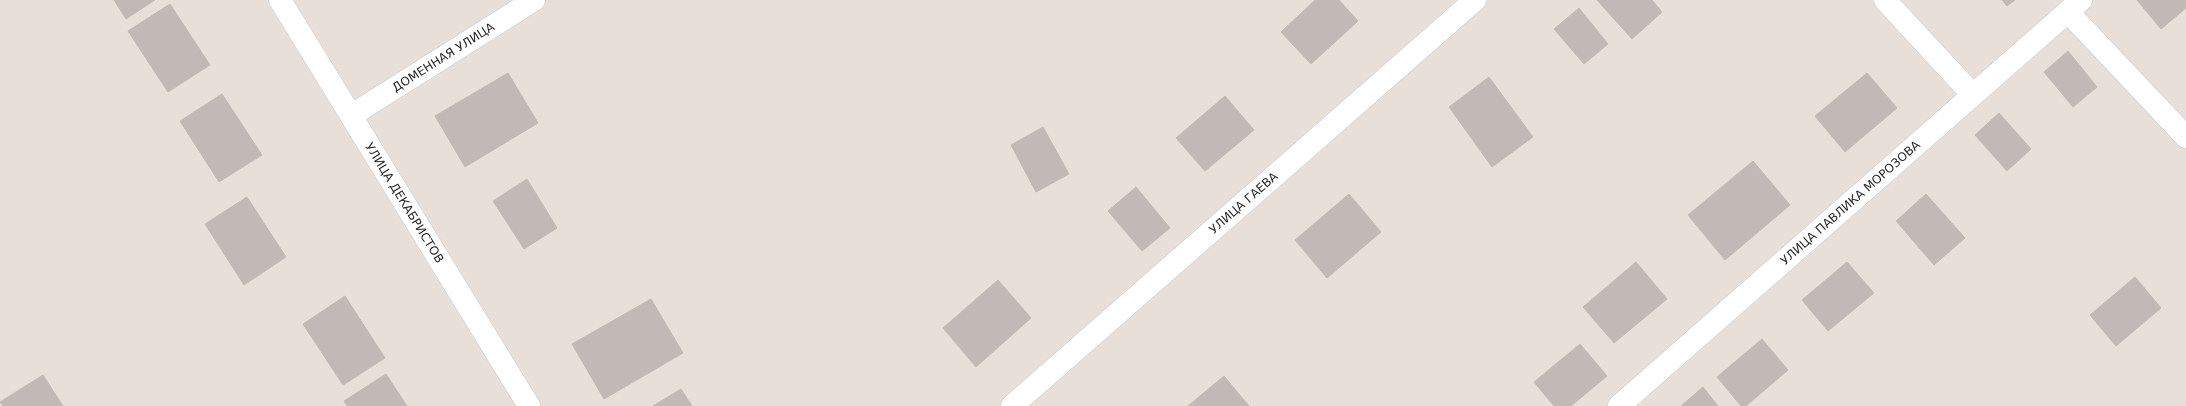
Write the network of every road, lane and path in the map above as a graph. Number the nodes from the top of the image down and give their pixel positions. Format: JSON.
{"nodes":[{"id":1,"x":280,"y":0,"type":"edge"},
{"id":2,"x":534,"y":0,"type":"edge"},
{"id":3,"x":1474,"y":0,"type":"edge"},
{"id":4,"x":1884,"y":0,"type":"edge"},
{"id":5,"x":2074,"y":6,"type":"edge"},
{"id":6,"x":1972,"y":94,"type":"junction"},
{"id":7,"x":352,"y":115,"type":"junction"},
{"id":8,"x":2186,"y":137,"type":"edge"},
{"id":9,"x":529,"y":406,"type":"edge"},
{"id":10,"x":1012,"y":406,"type":"edge"},
{"id":11,"x":1619,"y":406,"type":"edge"}],
"edges":[{"from":1,"to":7,"type":"street","name":"УЛИЦА ДЕКАБРИСТОВ"},
{"from":2,"to":7,"type":"street","name":"ДОМЕННАЯ УЛИЦА"},
{"from":3,"to":10,"type":"street","name":"УЛИЦА ГАЕВА"},
{"from":4,"to":6,"type":"street"},
{"from":5,"to":6,"type":"street","name":"УЛИЦА ПАВЛИКА МОРОЗОВА"},
{"from":5,"to":8,"type":"street"},
{"from":6,"to":11,"type":"street","name":"УЛИЦА ПАВЛИКА МОРОЗОВА"},
{"from":7,"to":9,"type":"street","name":"УЛИЦА ДЕКАБРИСТОВ"}]}
